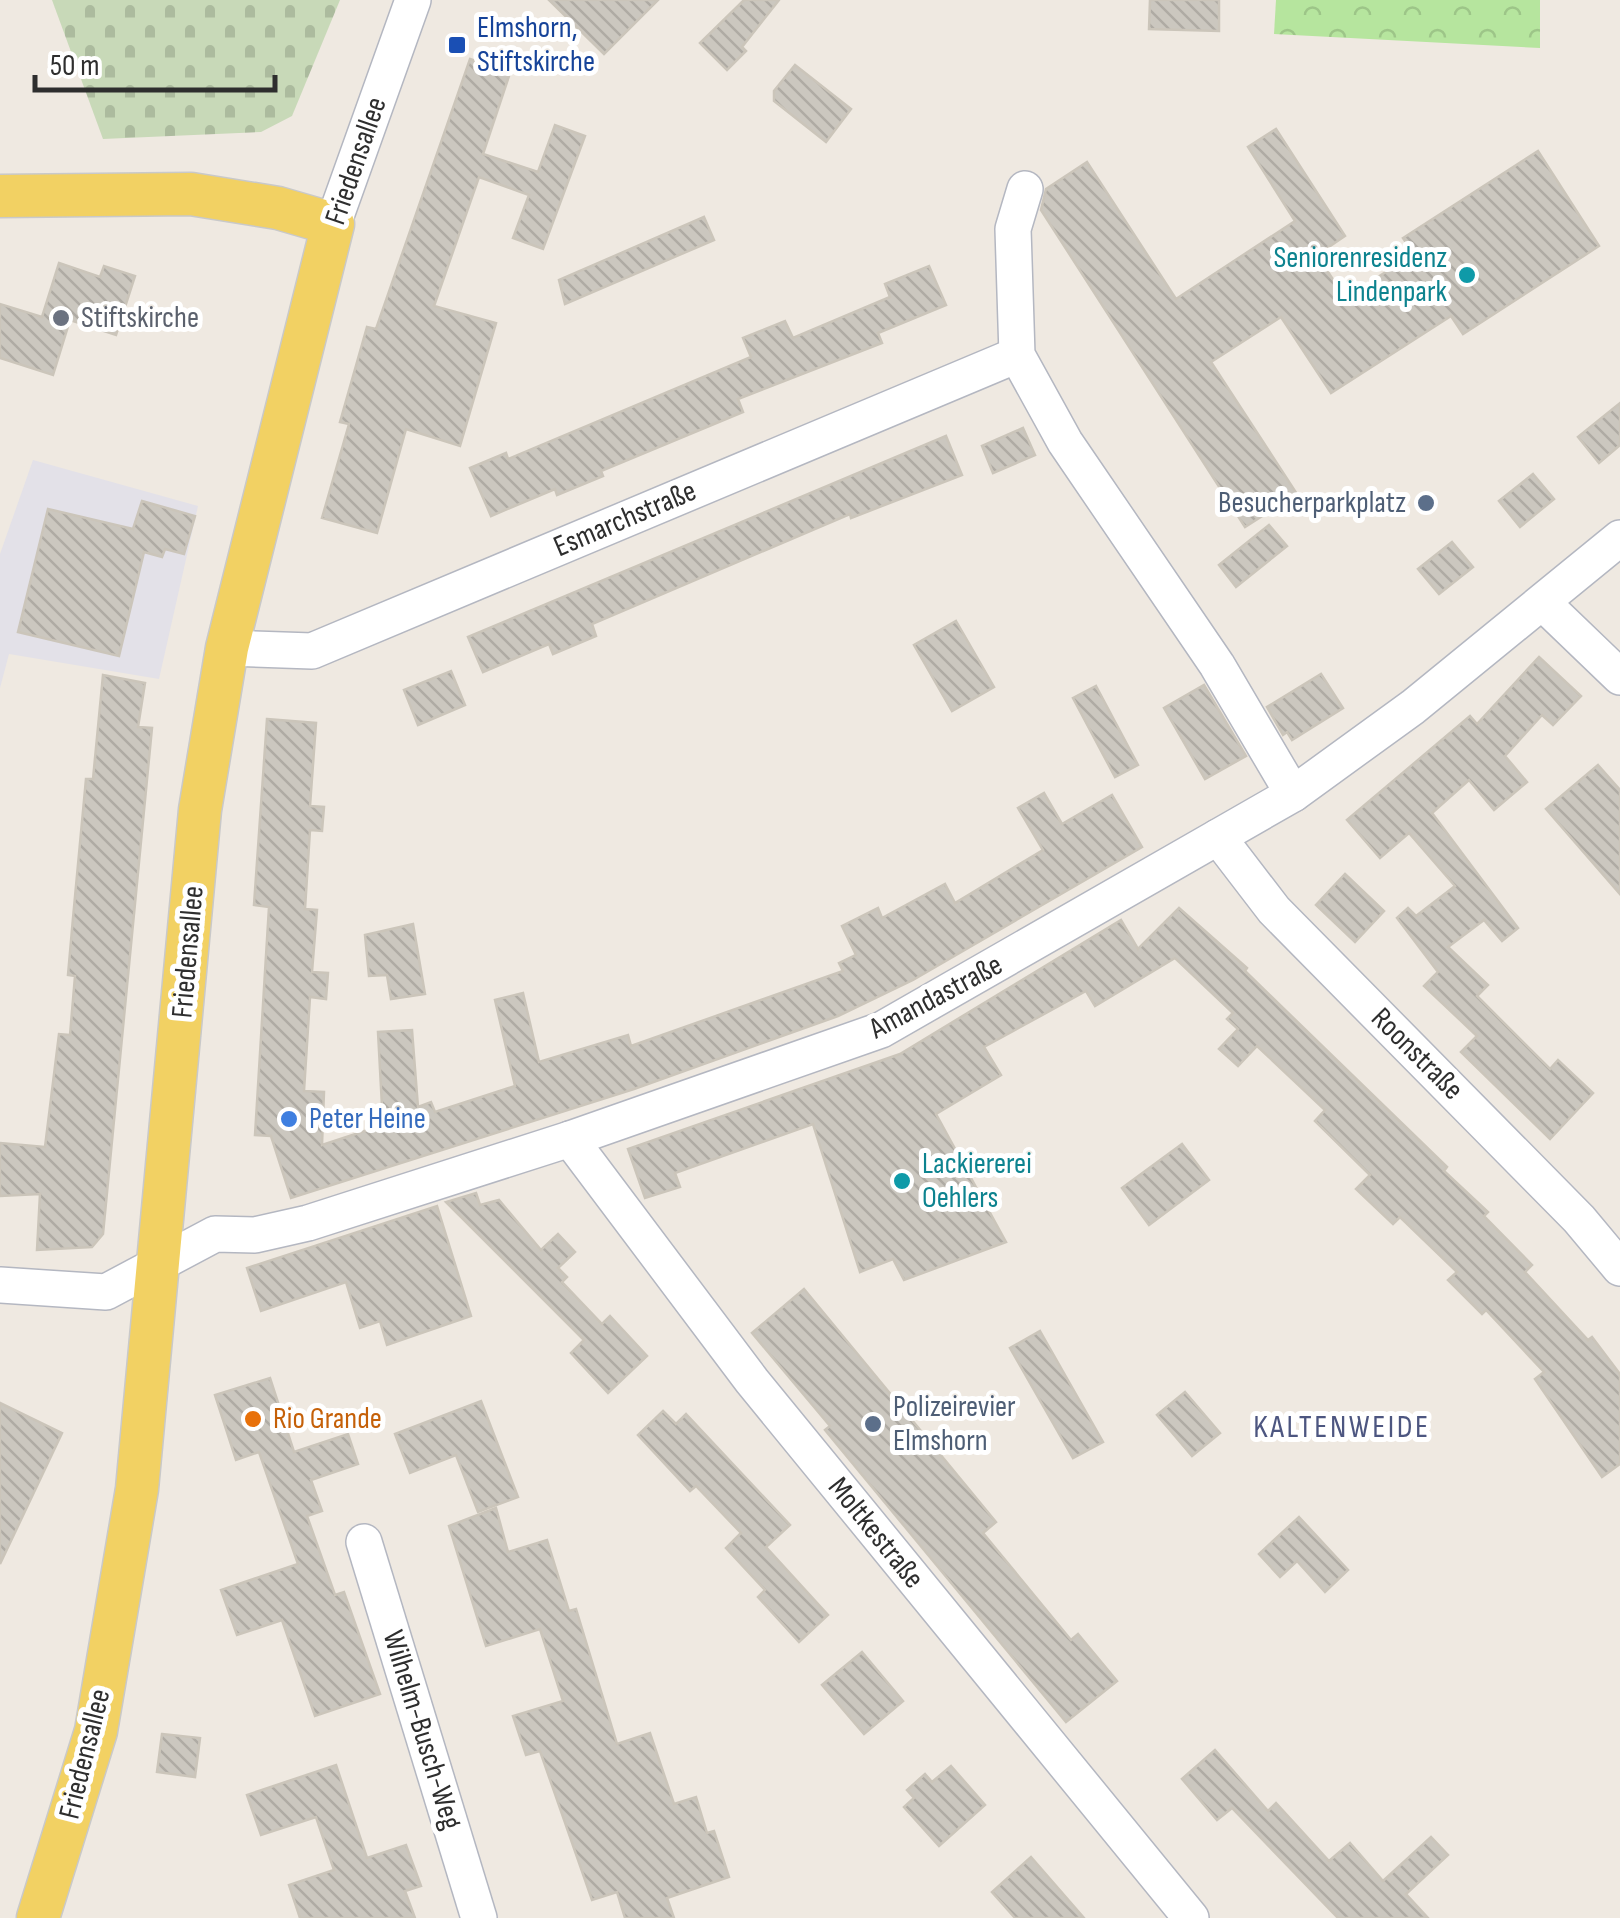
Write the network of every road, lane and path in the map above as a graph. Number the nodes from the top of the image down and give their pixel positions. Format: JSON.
{"nodes":[{"id":1,"x":413,"y":0,"type":"edge"},
{"id":2,"x":1025,"y":189,"type":"dead end"},
{"id":3,"x":0,"y":196,"type":"edge"},
{"id":4,"x":333,"y":224,"type":"junction"},
{"id":5,"x":1017,"y":355,"type":"junction"},
{"id":6,"x":1620,"y":538,"type":"edge"},
{"id":7,"x":1543,"y":603,"type":"junction"},
{"id":8,"x":228,"y":648,"type":"junction"},
{"id":9,"x":1620,"y":677,"type":"edge"},
{"id":10,"x":1293,"y":794,"type":"junction"},
{"id":11,"x":1218,"y":837,"type":"junction"},
{"id":12,"x":570,"y":1139,"type":"junction"},
{"id":13,"x":158,"y":1262,"type":"junction"},
{"id":14,"x":1620,"y":1268,"type":"edge"},
{"id":15,"x":0,"y":1286,"type":"edge"},
{"id":16,"x":364,"y":1542,"type":"dead end"},
{"id":17,"x":38,"y":1918,"type":"edge"},
{"id":18,"x":479,"y":1918,"type":"edge"},
{"id":19,"x":1192,"y":1918,"type":"edge"}],
"edges":[{"from":1,"to":4,"type":"street","name":"Friedensallee"},
{"from":2,"to":5,"type":"street"},
{"from":3,"to":4,"type":"main road"},
{"from":4,"to":8,"type":"main road","name":"Friedensallee"},
{"from":5,"to":8,"type":"street","name":"Esmarchstraße"},
{"from":5,"to":10,"type":"street"},
{"from":6,"to":7,"type":"street","name":"Amandastraße"},
{"from":7,"to":9,"type":"street"},
{"from":7,"to":10,"type":"street","name":"Amandastraße"},
{"from":8,"to":13,"type":"main road","name":"Friedensallee"},
{"from":10,"to":11,"type":"street","name":"Amandastraße"},
{"from":11,"to":12,"type":"street","name":"Amandastraße"},
{"from":11,"to":14,"type":"street","name":"Roonstraße"},
{"from":12,"to":13,"type":"street","name":"Amandastraße"},
{"from":12,"to":19,"type":"street","name":"Moltkestraße"},
{"from":13,"to":15,"type":"street","name":"Amandastraße"},
{"from":13,"to":17,"type":"main road","name":"Friedensallee"},
{"from":16,"to":18,"type":"street","name":"Wilhelm-Busch-Weg"}]}
